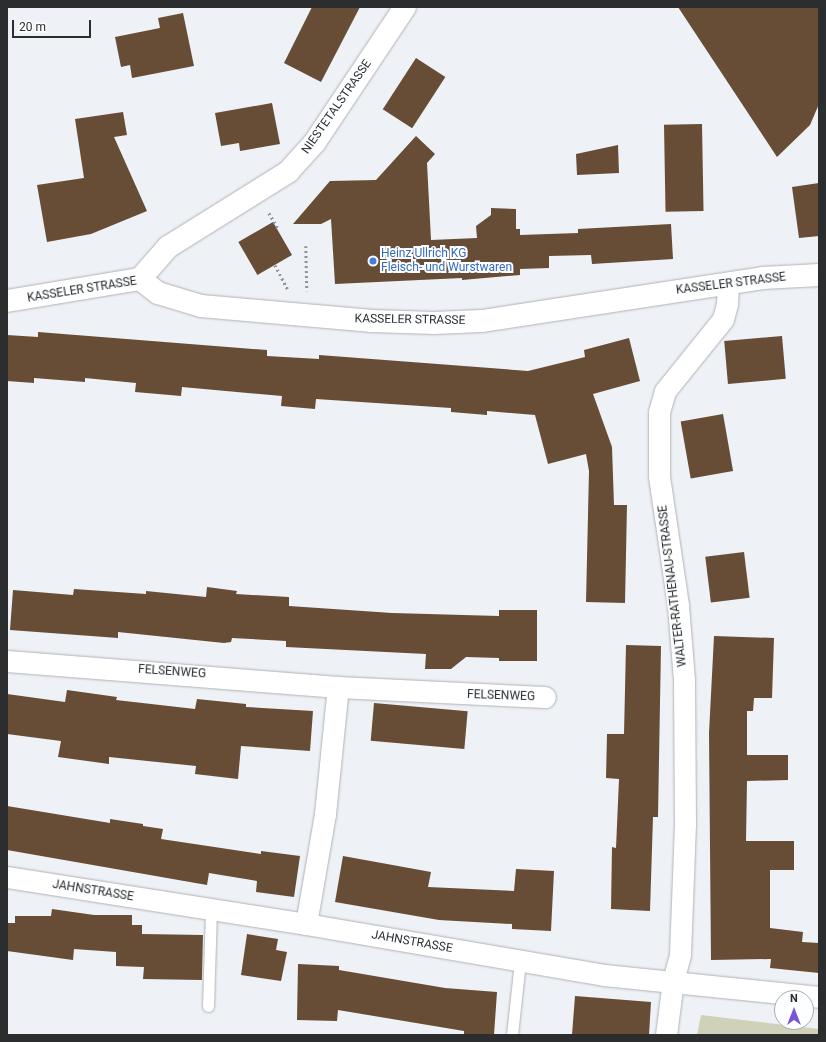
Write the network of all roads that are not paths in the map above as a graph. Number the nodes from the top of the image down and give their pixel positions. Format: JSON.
{"nodes":[{"id":1,"x":405,"y":7,"type":"edge"},
{"id":2,"x":819,"y":275,"type":"edge"},
{"id":3,"x":140,"y":279,"type":"junction"},
{"id":4,"x":728,"y":283,"type":"junction"},
{"id":5,"x":7,"y":301,"type":"edge"},
{"id":6,"x":7,"y":661,"type":"edge"},
{"id":7,"x":338,"y":687,"type":"junction"},
{"id":8,"x":545,"y":697,"type":"dead end"},
{"id":9,"x":7,"y":877,"type":"edge"},
{"id":10,"x":211,"y":909,"type":"junction"},
{"id":11,"x":306,"y":924,"type":"junction"},
{"id":12,"x":520,"y":960,"type":"junction"},
{"id":13,"x":673,"y":981,"type":"junction"},
{"id":14,"x":819,"y":997,"type":"edge"},
{"id":15,"x":208,"y":1006,"type":"dead end"},
{"id":16,"x":512,"y":1035,"type":"edge"},
{"id":17,"x":666,"y":1035,"type":"edge"}],
"edges":[{"from":1,"to":3,"type":"main road","name":"NIESTETALSTRASSE"},
{"from":2,"to":4,"type":"main road","name":"KASSELER STRASSE"},
{"from":3,"to":4,"type":"main road","name":"KASSELER STRASSE"},
{"from":3,"to":5,"type":"main road","name":"KASSELER STRASSE"},
{"from":4,"to":13,"type":"street","name":"WALTER-RATHENAU-STRASSE"},
{"from":6,"to":7,"type":"street","name":"FELSENWEG"},
{"from":7,"to":8,"type":"street","name":"FELSENWEG"},
{"from":7,"to":11,"type":"street"},
{"from":9,"to":10,"type":"street","name":"JAHNSTRASSE"},
{"from":10,"to":11,"type":"street","name":"JAHNSTRASSE"},
{"from":10,"to":15,"type":"lane"},
{"from":11,"to":12,"type":"street","name":"JAHNSTRASSE"},
{"from":12,"to":13,"type":"street","name":"JAHNSTRASSE"},
{"from":12,"to":16,"type":"lane"},
{"from":13,"to":14,"type":"street","name":"JAHNSTRASSE"},
{"from":13,"to":17,"type":"street","name":"WALTER-RATHENAU-STRASSE"}]}
